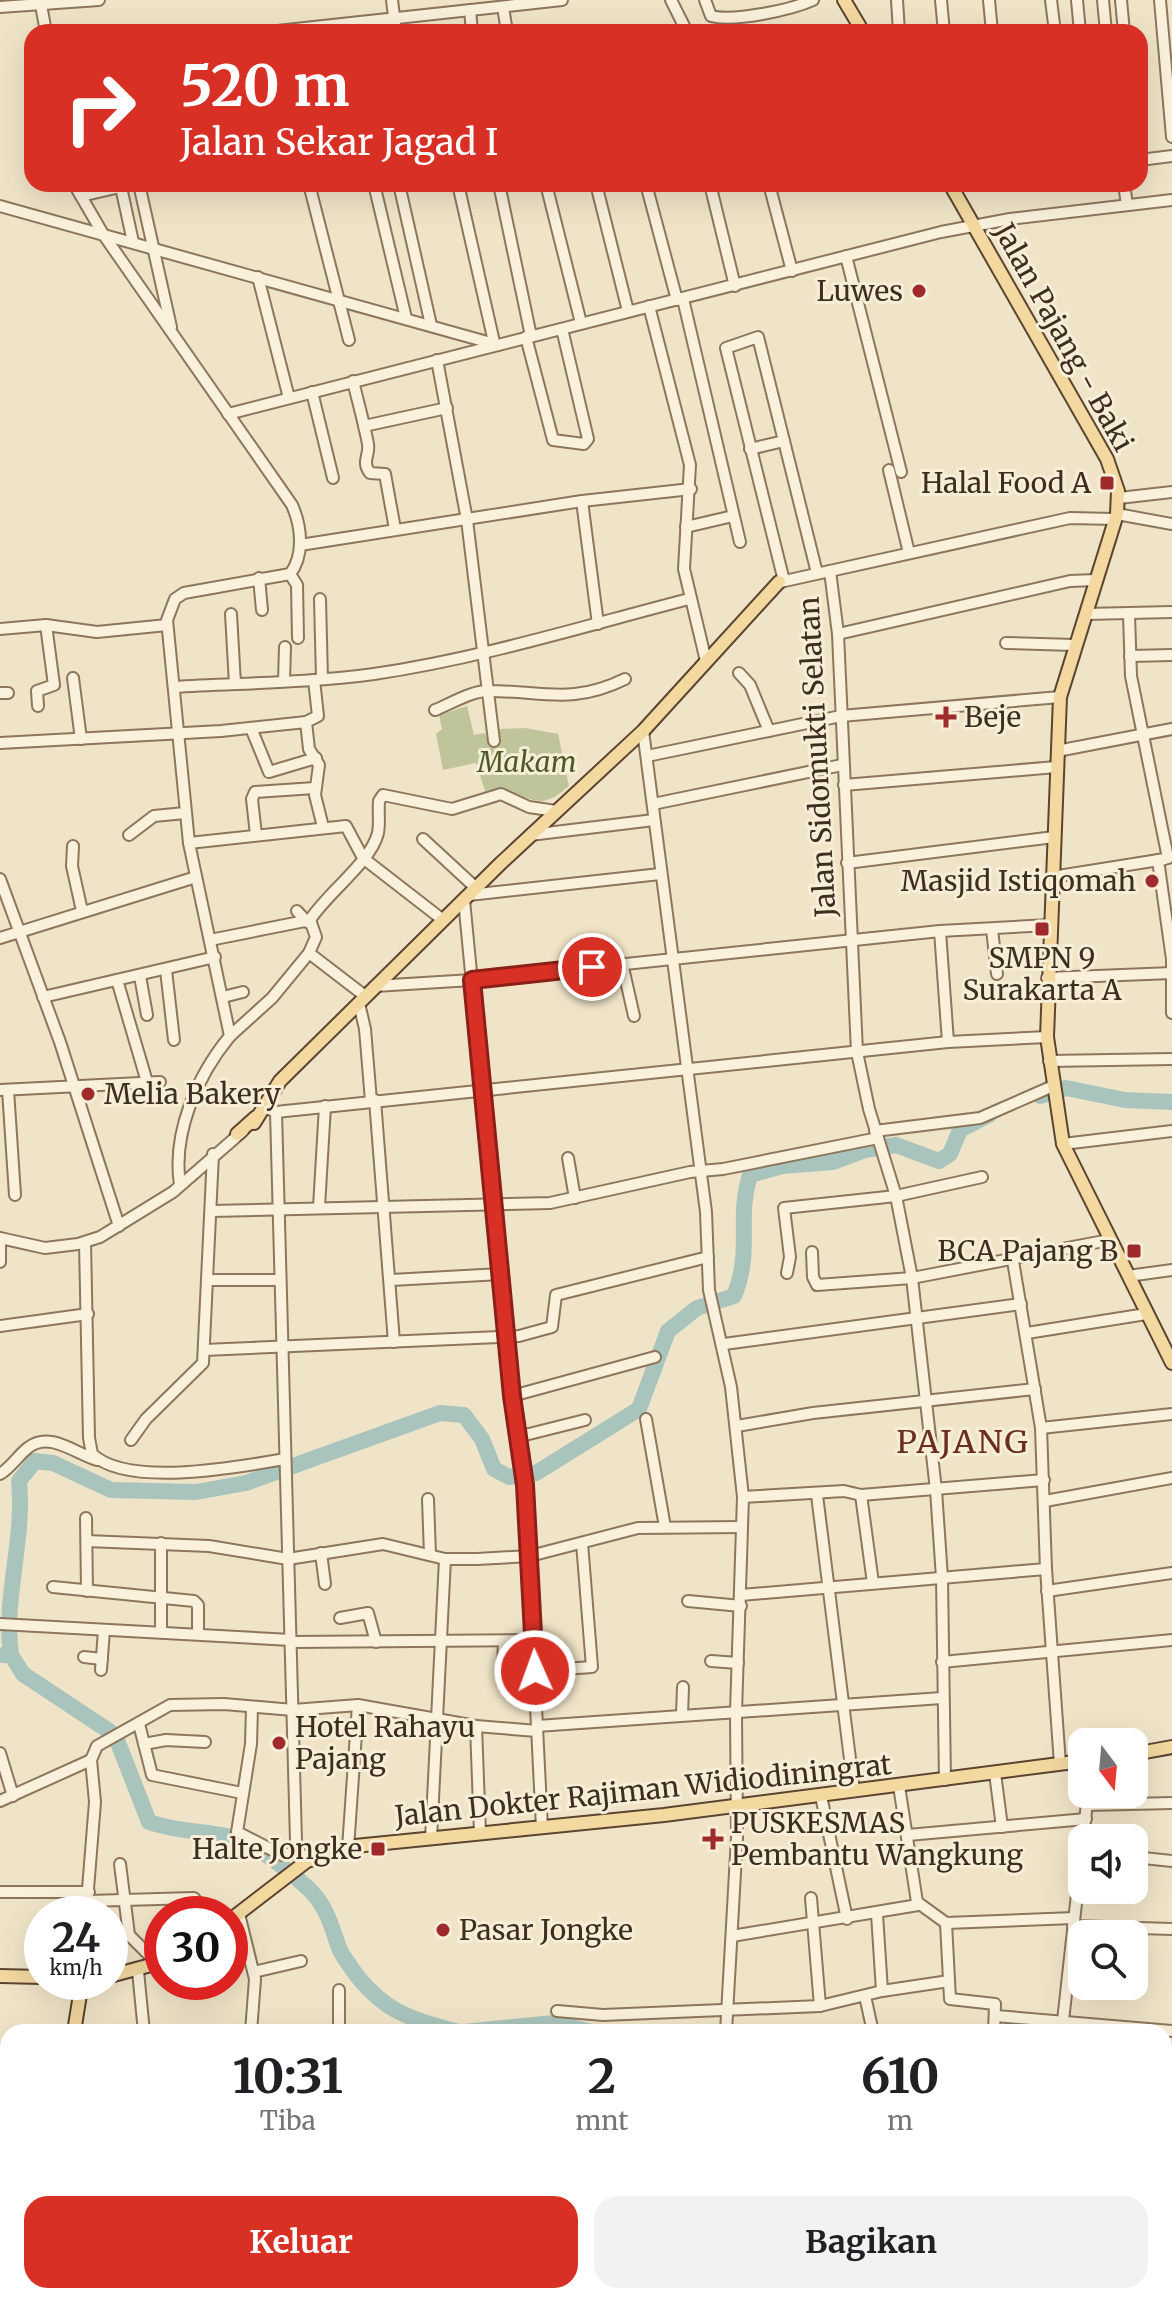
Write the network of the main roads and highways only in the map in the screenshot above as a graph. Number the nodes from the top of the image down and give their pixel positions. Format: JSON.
{"nodes":[{"id":1,"x":844,"y":0,"type":"edge"},
{"id":2,"x":858,"y":24,"type":"edge"},
{"id":3,"x":954,"y":192,"type":"edge"},
{"id":4,"x":782,"y":581,"type":"road end"},
{"id":5,"x":237,"y":1134,"type":"road end"},
{"id":6,"x":1168,"y":1345,"type":"edge"},
{"id":7,"x":1172,"y":1363,"type":"edge"},
{"id":8,"x":1172,"y":1747,"type":"edge"},
{"id":9,"x":1148,"y":1751,"type":"edge"},
{"id":10,"x":1068,"y":1763,"type":"edge"},
{"id":11,"x":248,"y":1907,"type":"edge"},
{"id":12,"x":0,"y":1976,"type":"edge"},
{"id":13,"x":24,"y":1977,"type":"edge"},
{"id":14,"x":79,"y":2000,"type":"edge"},
{"id":15,"x":75,"y":2024,"type":"edge"}],
"edges":[{"from":1,"to":2,"type":"main road"},
{"from":3,"to":6,"type":"main road","name":"Jalan Pajang - Baki"},
{"from":4,"to":5,"type":"main road"},
{"from":6,"to":7,"type":"main road","name":"Jalan Pajang - Baki"},
{"from":8,"to":9,"type":"main road"},
{"from":10,"to":11,"type":"main road","name":"Jalan Dokter Rajiman Widiodiningrat"},
{"from":12,"to":13,"type":"main road"},
{"from":14,"to":15,"type":"main road"}]}
